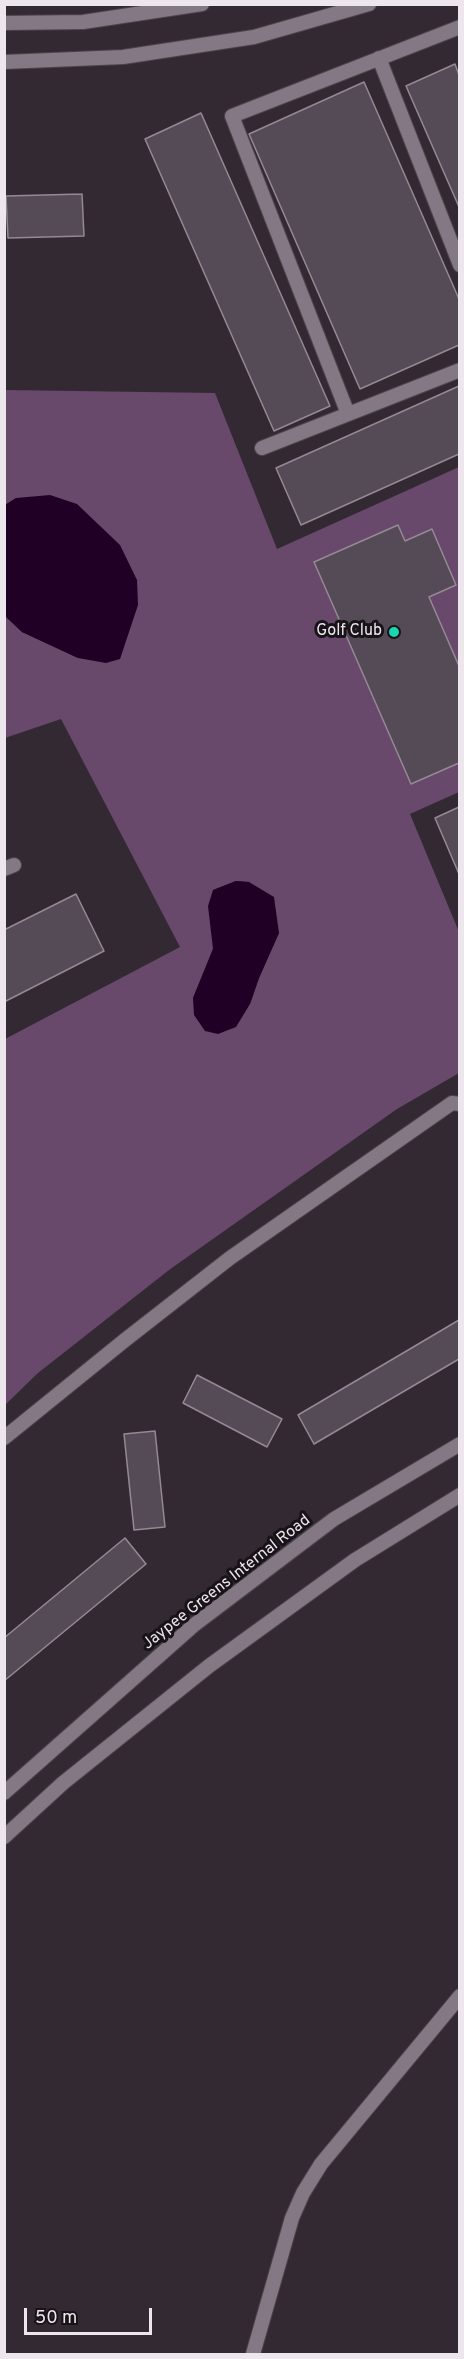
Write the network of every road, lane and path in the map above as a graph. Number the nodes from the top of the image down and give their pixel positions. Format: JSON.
{"nodes":[{"id":1,"x":202,"y":4,"type":"edge"},
{"id":2,"x":369,"y":4,"type":"edge"},
{"id":3,"x":4,"y":23,"type":"edge"},
{"id":4,"x":459,"y":27,"type":"edge"},
{"id":5,"x":379,"y":58,"type":"junction"},
{"id":6,"x":4,"y":62,"type":"edge"},
{"id":7,"x":459,"y":265,"type":"edge"},
{"id":8,"x":459,"y":370,"type":"edge"},
{"id":9,"x":348,"y":414,"type":"junction"},
{"id":10,"x":262,"y":448,"type":"dead end"},
{"id":11,"x":459,"y":1104,"type":"edge"},
{"id":12,"x":4,"y":1438,"type":"edge"},
{"id":13,"x":459,"y":1444,"type":"edge"},
{"id":14,"x":459,"y":1495,"type":"edge"},
{"id":15,"x":4,"y":1793,"type":"edge"},
{"id":16,"x":4,"y":1837,"type":"edge"},
{"id":17,"x":459,"y":1996,"type":"edge"},
{"id":18,"x":253,"y":2355,"type":"edge"}],
"edges":[{"from":1,"to":3,"type":"street"},
{"from":2,"to":6,"type":"street"},
{"from":4,"to":5,"type":"street"},
{"from":5,"to":7,"type":"street"},
{"from":5,"to":9,"type":"street"},
{"from":8,"to":9,"type":"street"},
{"from":9,"to":10,"type":"street"},
{"from":11,"to":12,"type":"street"},
{"from":13,"to":15,"type":"street","name":"Jaypee Greens Internal Road"},
{"from":14,"to":16,"type":"street"},
{"from":17,"to":18,"type":"street"}]}
